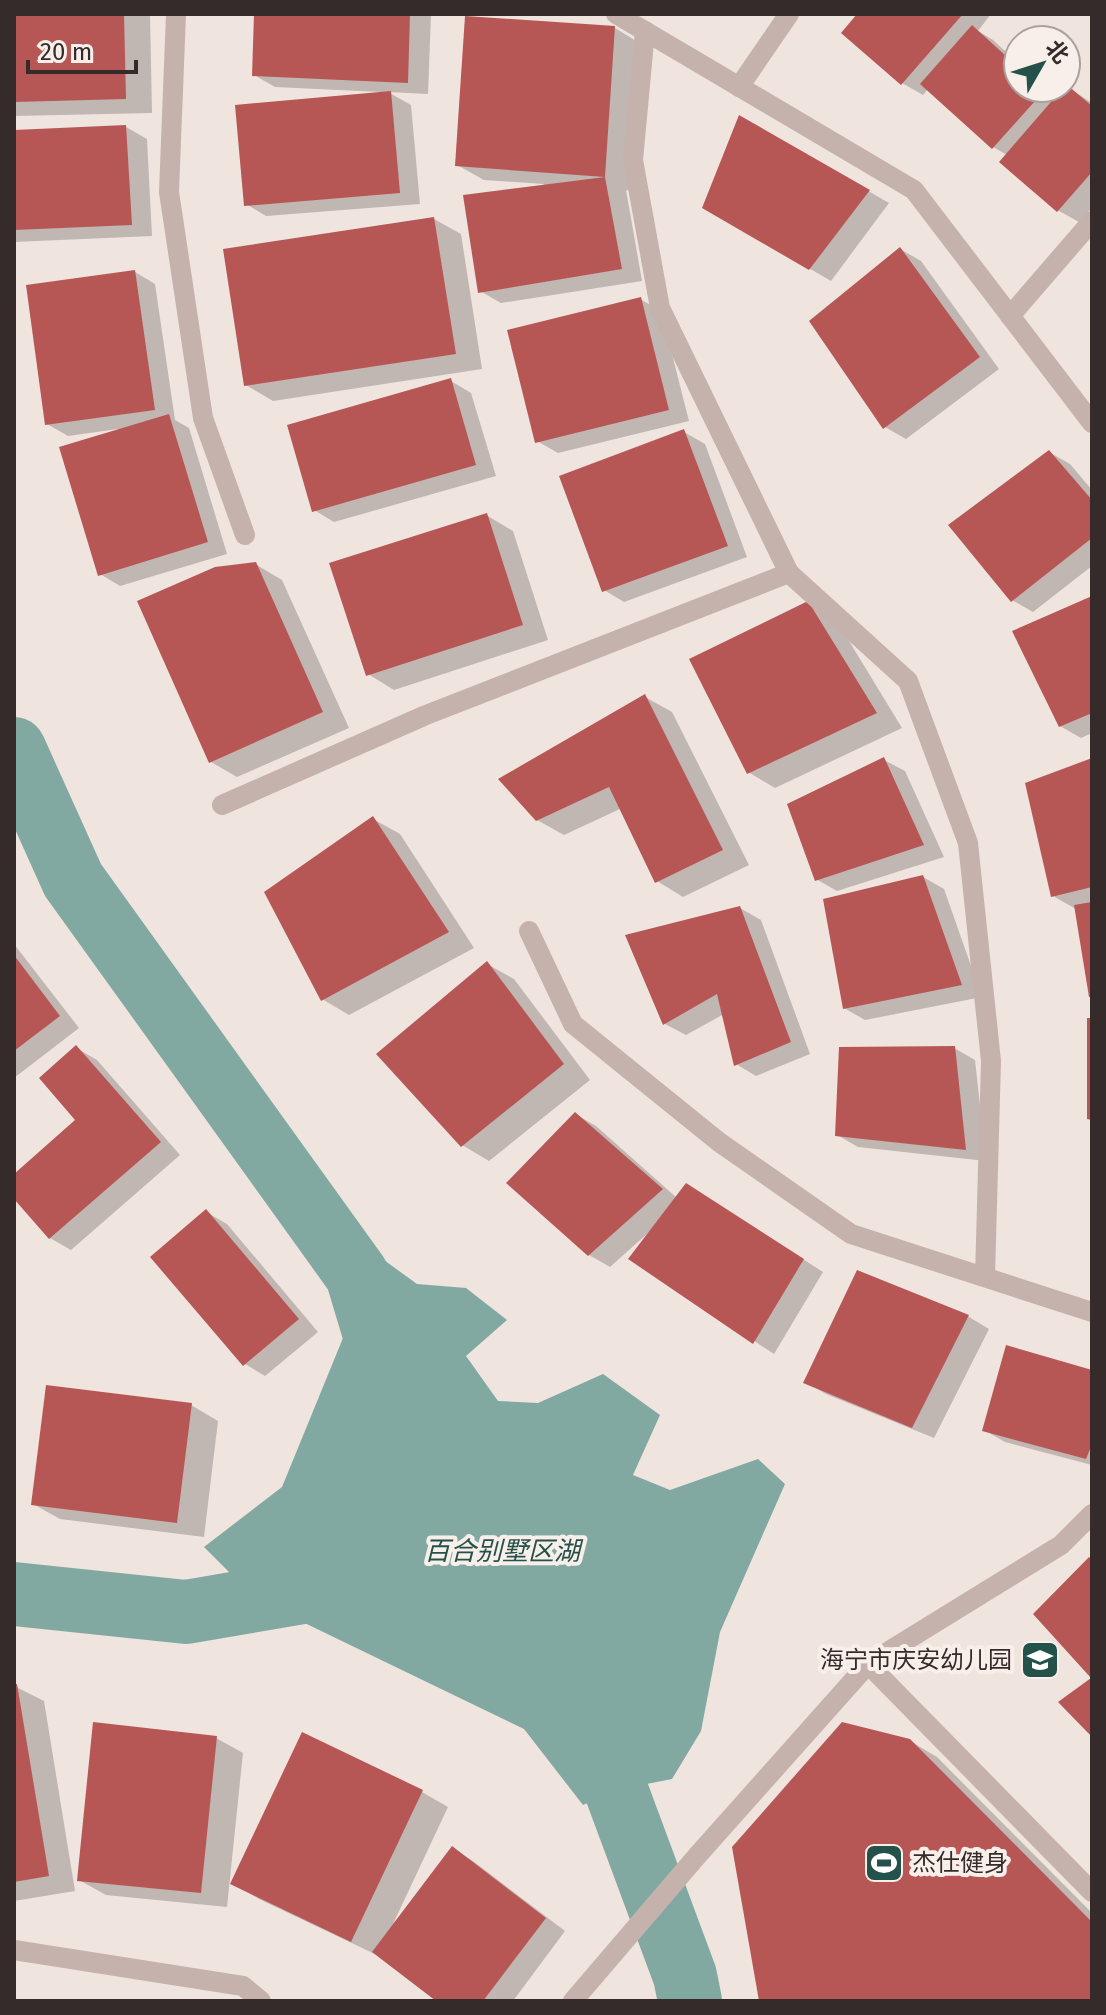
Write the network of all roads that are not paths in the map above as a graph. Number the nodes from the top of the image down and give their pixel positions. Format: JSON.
{"nodes":[{"id":1,"x":176,"y":14,"type":"edge"},
{"id":2,"x":616,"y":14,"type":"edge"},
{"id":3,"x":789,"y":14,"type":"edge"},
{"id":4,"x":645,"y":31,"type":"junction"},
{"id":5,"x":739,"y":87,"type":"junction"},
{"id":6,"x":1092,"y":221,"type":"edge"},
{"id":7,"x":1010,"y":316,"type":"junction"},
{"id":8,"x":1092,"y":423,"type":"edge"},
{"id":9,"x":245,"y":535,"type":"dead end"},
{"id":10,"x":789,"y":573,"type":"junction"},
{"id":11,"x":222,"y":805,"type":"dead end"},
{"id":12,"x":529,"y":931,"type":"dead end"},
{"id":13,"x":985,"y":1277,"type":"junction"},
{"id":14,"x":1092,"y":1312,"type":"edge"},
{"id":15,"x":1092,"y":1514,"type":"edge"},
{"id":16,"x":868,"y":1664,"type":"junction"},
{"id":17,"x":1092,"y":1892,"type":"edge"},
{"id":18,"x":14,"y":1950,"type":"edge"},
{"id":19,"x":261,"y":2001,"type":"edge"},
{"id":20,"x":573,"y":2001,"type":"edge"}],
"edges":[{"from":1,"to":9,"type":"street"},
{"from":2,"to":4,"type":"street"},
{"from":3,"to":5,"type":"street"},
{"from":4,"to":5,"type":"street"},
{"from":4,"to":10,"type":"street"},
{"from":5,"to":7,"type":"street"},
{"from":6,"to":7,"type":"street"},
{"from":7,"to":8,"type":"street"},
{"from":10,"to":11,"type":"street"},
{"from":10,"to":13,"type":"street"},
{"from":12,"to":13,"type":"street"},
{"from":13,"to":14,"type":"street"},
{"from":15,"to":16,"type":"street"},
{"from":16,"to":17,"type":"street"},
{"from":16,"to":20,"type":"street"},
{"from":18,"to":19,"type":"street"}]}
